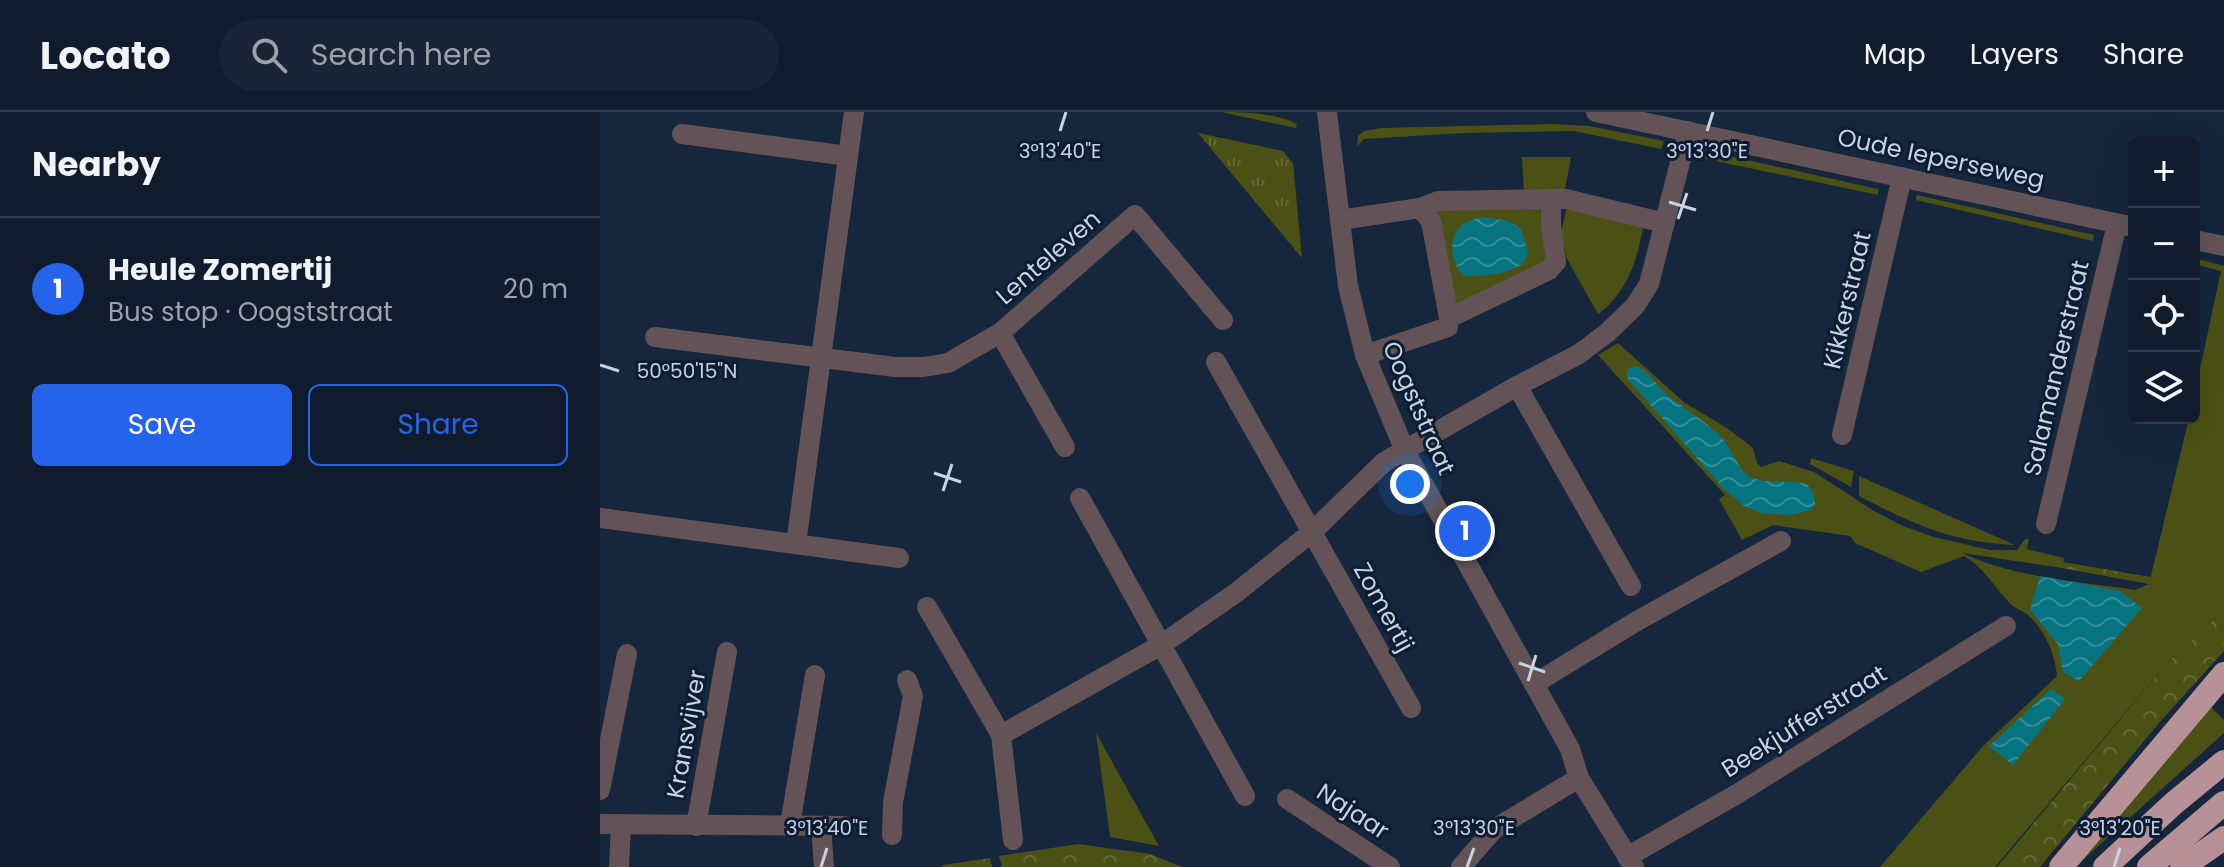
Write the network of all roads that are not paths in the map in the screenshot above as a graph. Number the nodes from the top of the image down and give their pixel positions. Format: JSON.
{"nodes":[{"id":1,"x":854,"y":112,"type":"edge"},
{"id":2,"x":1327,"y":112,"type":"edge"},
{"id":3,"x":1596,"y":112,"type":"edge"},
{"id":4,"x":1688,"y":131,"type":"junction"},
{"id":5,"x":682,"y":134,"type":"dead end"},
{"id":6,"x":848,"y":156,"type":"junction"},
{"id":7,"x":1902,"y":177,"type":"junction"},
{"id":8,"x":1551,"y":199,"type":"junction"},
{"id":9,"x":1420,"y":208,"type":"junction"},
{"id":10,"x":1340,"y":220,"type":"junction"},
{"id":11,"x":1665,"y":223,"type":"junction"},
{"id":12,"x":2126,"y":225,"type":"edge"},
{"id":13,"x":2200,"y":241,"type":"edge"},
{"id":14,"x":2224,"y":246,"type":"edge"},
{"id":15,"x":1449,"y":318,"type":"junction"},
{"id":16,"x":1223,"y":320,"type":"dead end"},
{"id":17,"x":1000,"y":333,"type":"junction"},
{"id":18,"x":655,"y":337,"type":"dead end"},
{"id":19,"x":1365,"y":355,"type":"junction"},
{"id":20,"x":821,"y":358,"type":"junction"},
{"id":21,"x":1216,"y":362,"type":"dead end"},
{"id":22,"x":1517,"y":386,"type":"junction"},
{"id":23,"x":1842,"y":435,"type":"dead end"},
{"id":24,"x":1065,"y":447,"type":"dead end"},
{"id":25,"x":1405,"y":451,"type":"junction"},
{"id":26,"x":1080,"y":498,"type":"dead end"},
{"id":27,"x":600,"y":518,"type":"edge"},
{"id":28,"x":2046,"y":524,"type":"dead end"},
{"id":29,"x":1312,"y":532,"type":"junction"},
{"id":30,"x":1781,"y":541,"type":"dead end"},
{"id":31,"x":796,"y":544,"type":"junction"},
{"id":32,"x":899,"y":558,"type":"dead end"},
{"id":33,"x":1631,"y":586,"type":"dead end"},
{"id":34,"x":927,"y":607,"type":"dead end"},
{"id":35,"x":2006,"y":626,"type":"dead end"},
{"id":36,"x":1161,"y":645,"type":"junction"},
{"id":37,"x":727,"y":652,"type":"dead end"},
{"id":38,"x":627,"y":654,"type":"dead end"},
{"id":39,"x":2224,"y":674,"type":"edge"},
{"id":40,"x":815,"y":675,"type":"dead end"},
{"id":41,"x":907,"y":680,"type":"dead end"},
{"id":42,"x":1534,"y":684,"type":"junction"},
{"id":43,"x":1411,"y":708,"type":"dead end"},
{"id":44,"x":1001,"y":735,"type":"junction"},
{"id":45,"x":2224,"y":762,"type":"edge"},
{"id":46,"x":1579,"y":778,"type":"junction"},
{"id":47,"x":600,"y":790,"type":"edge"},
{"id":48,"x":1245,"y":796,"type":"dead end"},
{"id":49,"x":1287,"y":799,"type":"dead end"},
{"id":50,"x":2224,"y":803,"type":"edge"},
{"id":51,"x":600,"y":824,"type":"edge"},
{"id":52,"x":790,"y":825,"type":"junction"},
{"id":53,"x":621,"y":826,"type":"junction"},
{"id":54,"x":696,"y":826,"type":"junction"},
{"id":55,"x":821,"y":826,"type":"junction"},
{"id":56,"x":844,"y":826,"type":"dead end"},
{"id":57,"x":892,"y":835,"type":"dead end"},
{"id":58,"x":2224,"y":838,"type":"edge"},
{"id":59,"x":1013,"y":840,"type":"dead end"},
{"id":60,"x":1631,"y":862,"type":"edge"},
{"id":61,"x":619,"y":867,"type":"edge"},
{"id":62,"x":824,"y":867,"type":"edge"},
{"id":63,"x":1390,"y":867,"type":"edge"},
{"id":64,"x":1461,"y":867,"type":"edge"},
{"id":65,"x":2061,"y":867,"type":"edge"},
{"id":66,"x":2105,"y":867,"type":"edge"},
{"id":67,"x":2149,"y":867,"type":"edge"},
{"id":68,"x":2182,"y":867,"type":"edge"}],
"edges":[{"from":1,"to":6,"type":"street"},
{"from":2,"to":10,"type":"street","name":"Oogststraat"},
{"from":3,"to":4,"type":"street","name":"Oude Ieperseweg"},
{"from":4,"to":7,"type":"street","name":"Oude Ieperseweg"},
{"from":4,"to":11,"type":"street"},
{"from":5,"to":6,"type":"street"},
{"from":6,"to":20,"type":"street"},
{"from":7,"to":12,"type":"street","name":"Oude Ieperseweg"},
{"from":7,"to":23,"type":"street","name":"Kikkerstraat"},
{"from":8,"to":9,"type":"street"},
{"from":8,"to":11,"type":"street"},
{"from":8,"to":15,"type":"street"},
{"from":9,"to":10,"type":"street"},
{"from":9,"to":15,"type":"street"},
{"from":10,"to":19,"type":"street","name":"Oogststraat"},
{"from":11,"to":22,"type":"street"},
{"from":12,"to":28,"type":"street","name":"Salamanderstraat"},
{"from":13,"to":14,"type":"street"},
{"from":15,"to":19,"type":"street"},
{"from":16,"to":17,"type":"street","name":"Lenteleven"},
{"from":17,"to":20,"type":"street","name":"Lenteleven"},
{"from":17,"to":24,"type":"street","name":"Lenteleven"},
{"from":18,"to":20,"type":"street","name":"Lenteleven"},
{"from":19,"to":25,"type":"street","name":"Oogststraat"},
{"from":20,"to":31,"type":"street"},
{"from":21,"to":29,"type":"street","name":"Zomertij"},
{"from":22,"to":25,"type":"street"},
{"from":22,"to":33,"type":"street"},
{"from":25,"to":29,"type":"street"},
{"from":25,"to":42,"type":"street","name":"Oogststraat"},
{"from":26,"to":36,"type":"street"},
{"from":27,"to":31,"type":"street"},
{"from":29,"to":36,"type":"street"},
{"from":29,"to":43,"type":"street","name":"Zomertij"},
{"from":30,"to":42,"type":"street"},
{"from":31,"to":32,"type":"street"},
{"from":34,"to":44,"type":"street"},
{"from":35,"to":60,"type":"street","name":"Beekjufferstraat"},
{"from":36,"to":44,"type":"street"},
{"from":36,"to":48,"type":"street"},
{"from":37,"to":54,"type":"street","name":"Kransvijver"},
{"from":38,"to":47,"type":"street"},
{"from":39,"to":65,"type":"highway"},
{"from":40,"to":52,"type":"street"},
{"from":41,"to":57,"type":"street"},
{"from":42,"to":46,"type":"street","name":"Oogststraat"},
{"from":44,"to":59,"type":"street"},
{"from":45,"to":66,"type":"highway"},
{"from":46,"to":60,"type":"street","name":"Oogststraat"},
{"from":46,"to":64,"type":"street"},
{"from":49,"to":63,"type":"street","name":"Najaar"},
{"from":50,"to":67,"type":"highway"},
{"from":51,"to":53,"type":"street","name":"Kransvijver"},
{"from":52,"to":54,"type":"street","name":"Kransvijver"},
{"from":52,"to":55,"type":"street","name":"Kransvijver"},
{"from":53,"to":54,"type":"street","name":"Kransvijver"},
{"from":53,"to":61,"type":"street"},
{"from":55,"to":56,"type":"street","name":"Kransvijver"},
{"from":55,"to":62,"type":"street"},
{"from":58,"to":68,"type":"highway"}]}
